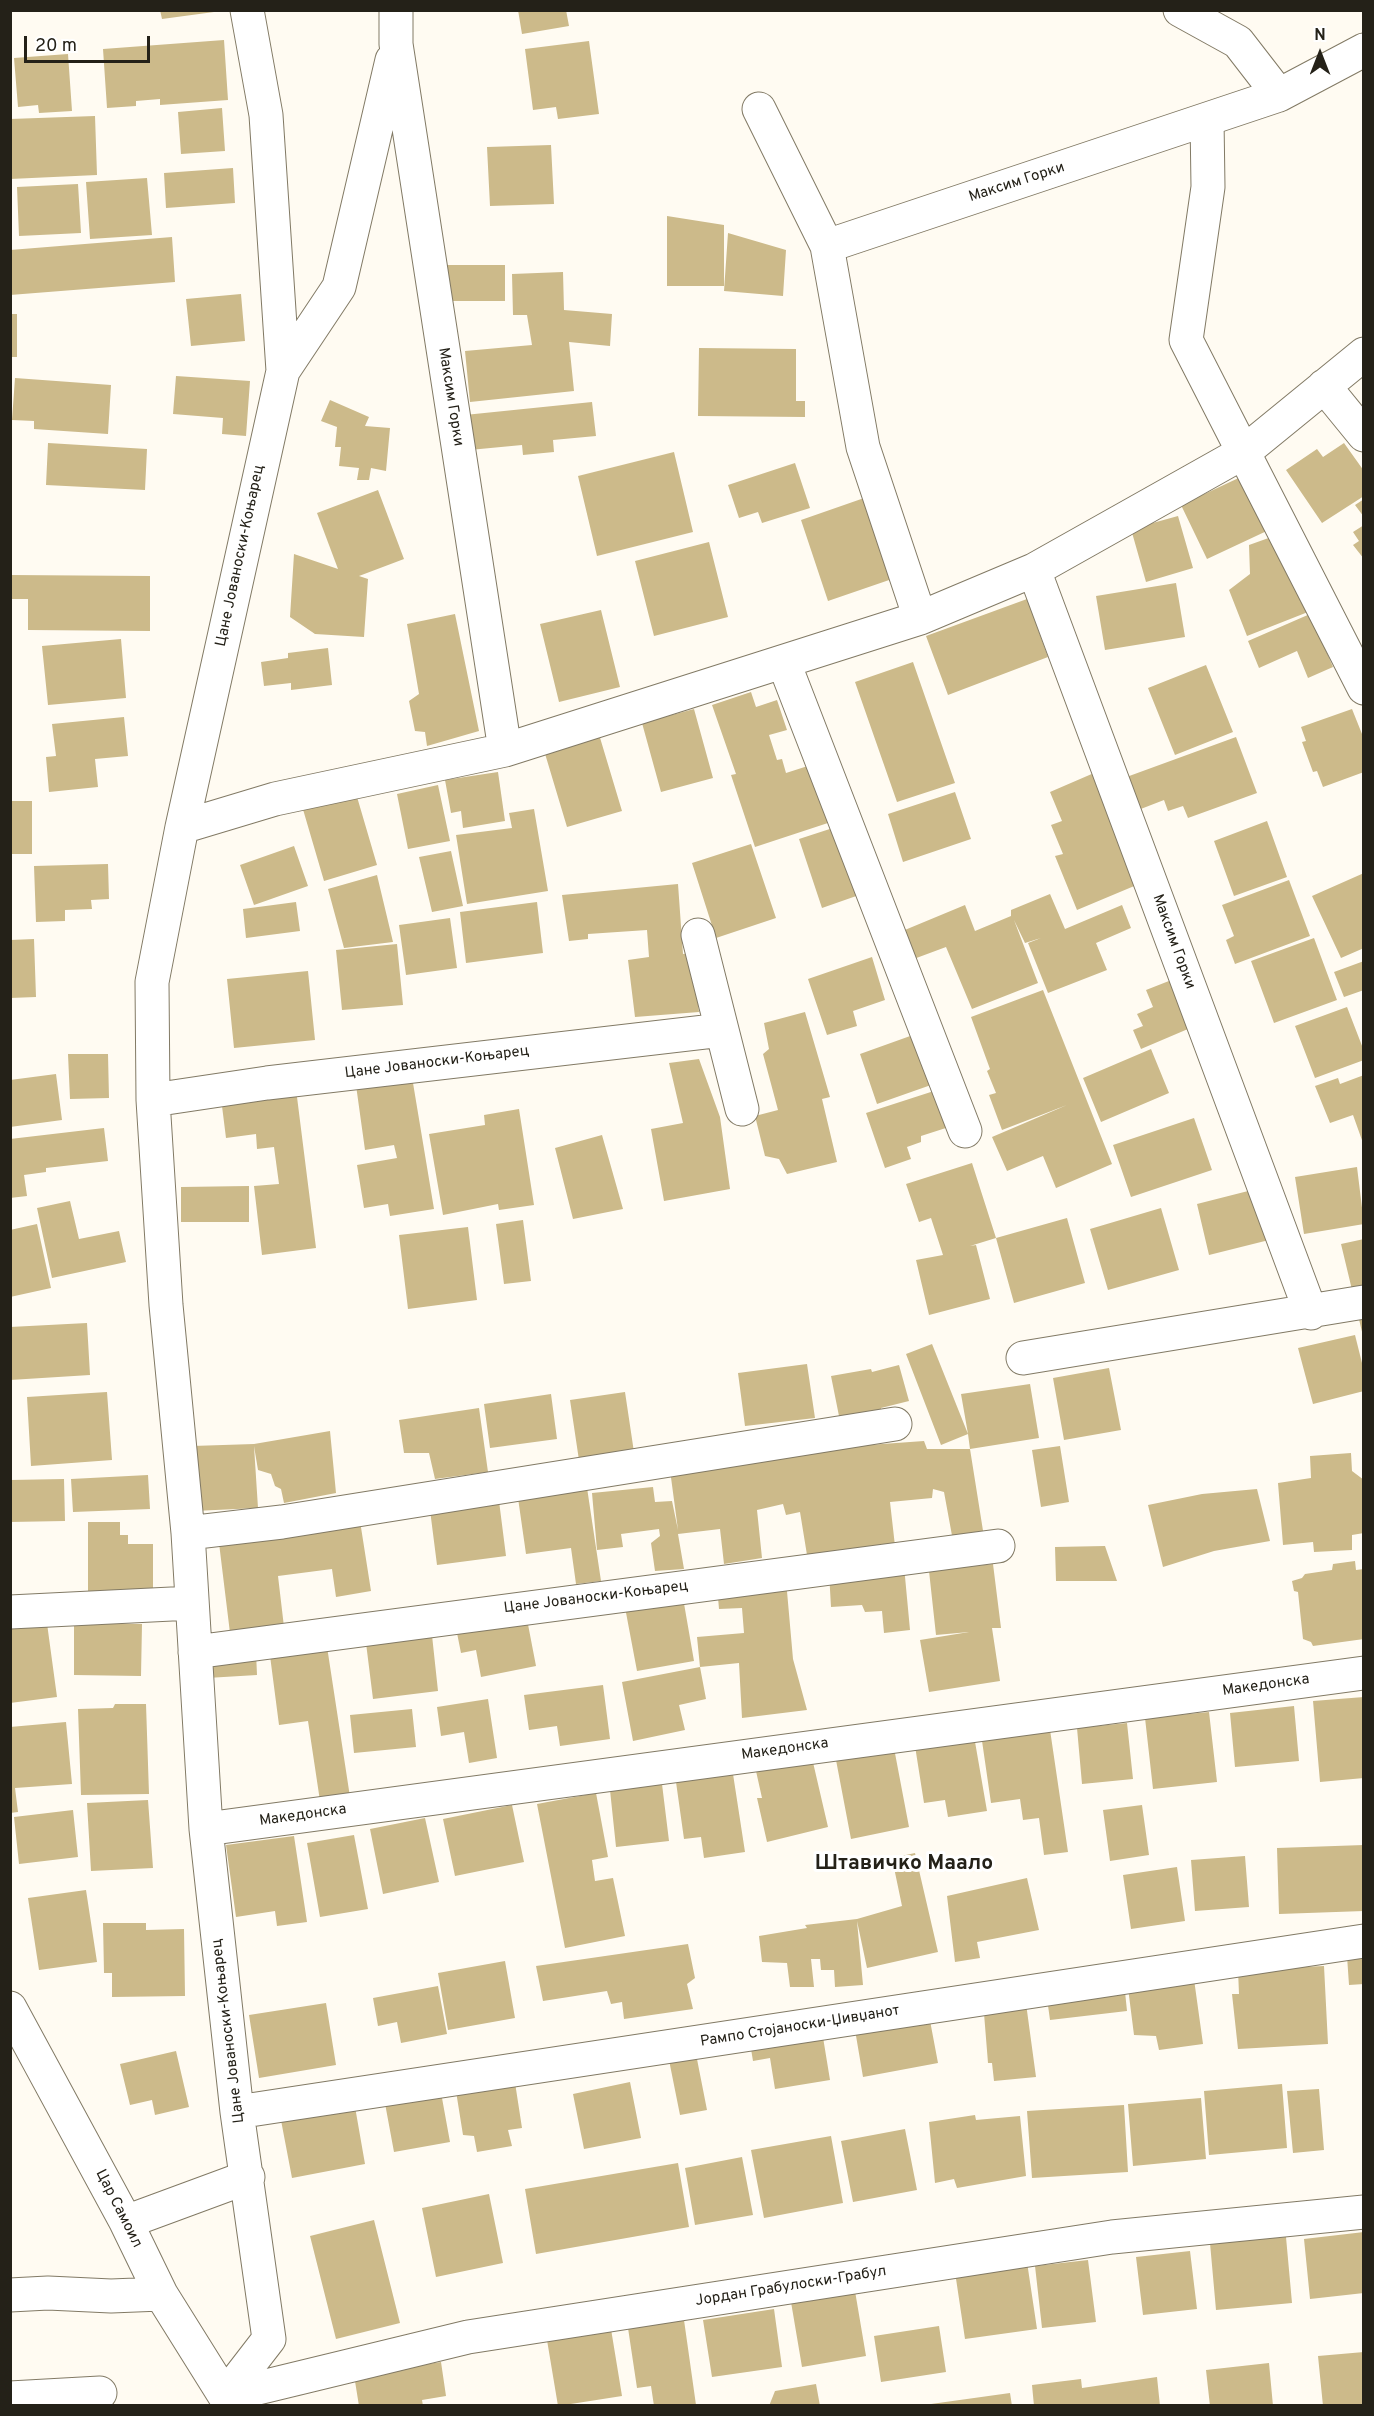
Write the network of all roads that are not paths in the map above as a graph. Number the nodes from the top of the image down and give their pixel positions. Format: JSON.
{"nodes":[{"id":1,"x":247,"y":10,"type":"edge"},
{"id":2,"x":396,"y":10,"type":"edge"},
{"id":3,"x":1180,"y":10,"type":"edge"},
{"id":4,"x":396,"y":44,"type":"junction"},
{"id":5,"x":1364,"y":50,"type":"edge"},
{"id":6,"x":1279,"y":95,"type":"junction"},
{"id":7,"x":759,"y":109,"type":"dead end"},
{"id":8,"x":1207,"y":119,"type":"junction"},
{"id":9,"x":827,"y":246,"type":"junction"},
{"id":10,"x":1364,"y":354,"type":"edge"},
{"id":11,"x":283,"y":371,"type":"junction"},
{"id":12,"x":1324,"y":386,"type":"junction"},
{"id":13,"x":1364,"y":435,"type":"edge"},
{"id":14,"x":1244,"y":452,"type":"junction"},
{"id":15,"x":1034,"y":570,"type":"junction"},
{"id":16,"x":920,"y":618,"type":"junction"},
{"id":17,"x":784,"y":663,"type":"junction"},
{"id":18,"x":1364,"y":688,"type":"edge"},
{"id":19,"x":505,"y":750,"type":"junction"},
{"id":20,"x":182,"y":827,"type":"junction"},
{"id":21,"x":698,"y":935,"type":"dead end"},
{"id":22,"x":722,"y":1030,"type":"junction"},
{"id":23,"x":153,"y":1100,"type":"junction"},
{"id":24,"x":742,"y":1109,"type":"dead end"},
{"id":25,"x":965,"y":1131,"type":"dead end"},
{"id":26,"x":1364,"y":1302,"type":"edge"},
{"id":27,"x":1311,"y":1313,"type":"junction"},
{"id":28,"x":1023,"y":1358,"type":"dead end"},
{"id":29,"x":896,"y":1424,"type":"dead end"},
{"id":30,"x":188,"y":1533,"type":"junction"},
{"id":31,"x":998,"y":1546,"type":"dead end"},
{"id":32,"x":192,"y":1603,"type":"junction"},
{"id":33,"x":10,"y":1612,"type":"edge"},
{"id":34,"x":195,"y":1652,"type":"junction"},
{"id":35,"x":1364,"y":1673,"type":"edge"},
{"id":36,"x":206,"y":1829,"type":"junction"},
{"id":37,"x":1364,"y":1941,"type":"edge"},
{"id":38,"x":10,"y":2008,"type":"edge"},
{"id":39,"x":237,"y":2112,"type":"junction"},
{"id":40,"x":248,"y":2177,"type":"junction"},
{"id":41,"x":1364,"y":2212,"type":"edge"},
{"id":42,"x":126,"y":2222,"type":"junction"},
{"id":43,"x":160,"y":2294,"type":"junction"},
{"id":44,"x":10,"y":2295,"type":"edge"},
{"id":45,"x":100,"y":2393,"type":"dead end"},
{"id":46,"x":10,"y":2398,"type":"edge"},
{"id":47,"x":228,"y":2401,"type":"edge"}],
"edges":[{"from":1,"to":11,"type":"street","name":"Цане Јованоски-Коњарец"},
{"from":2,"to":4,"type":"street","name":"Максим Горки"},
{"from":3,"to":6,"type":"street"},
{"from":4,"to":11,"type":"street","name":"Максим Горки"},
{"from":4,"to":19,"type":"street","name":"Максим Горки"},
{"from":5,"to":6,"type":"street","name":"Максим Горки"},
{"from":6,"to":8,"type":"street","name":"Максим Горки"},
{"from":7,"to":9,"type":"street"},
{"from":8,"to":9,"type":"street","name":"Максим Горки"},
{"from":8,"to":14,"type":"street"},
{"from":9,"to":16,"type":"street"},
{"from":10,"to":12,"type":"street"},
{"from":11,"to":20,"type":"street","name":"Цане Јованоски-Коњарец"},
{"from":12,"to":13,"type":"street"},
{"from":12,"to":14,"type":"street"},
{"from":14,"to":15,"type":"street"},
{"from":14,"to":18,"type":"street"},
{"from":15,"to":16,"type":"street"},
{"from":15,"to":27,"type":"street","name":"Максим Горки"},
{"from":16,"to":17,"type":"street"},
{"from":17,"to":19,"type":"street"},
{"from":17,"to":25,"type":"street"},
{"from":19,"to":20,"type":"street"},
{"from":20,"to":23,"type":"street","name":"Цане Јованоски-Коњарец"},
{"from":21,"to":22,"type":"street"},
{"from":22,"to":23,"type":"street","name":"Цане Јованоски-Коњарец"},
{"from":22,"to":24,"type":"street"},
{"from":23,"to":30,"type":"street","name":"Цане Јованоски-Коњарец"},
{"from":26,"to":27,"type":"street"},
{"from":27,"to":28,"type":"street"},
{"from":29,"to":30,"type":"street"},
{"from":30,"to":32,"type":"street","name":"Цане Јованоски-Коњарец"},
{"from":31,"to":34,"type":"street","name":"Цане Јованоски-Коњарец"},
{"from":32,"to":33,"type":"street"},
{"from":32,"to":34,"type":"street","name":"Цане Јованоски-Коњарец"},
{"from":34,"to":36,"type":"street","name":"Цане Јованоски-Коњарец"},
{"from":35,"to":36,"type":"street","name":"Македонска"},
{"from":36,"to":39,"type":"street","name":"Цане Јованоски-Коњарец"},
{"from":37,"to":39,"type":"street","name":"Рампо Стојаноски-Џивџанот"},
{"from":38,"to":42,"type":"street","name":"Цар Самоил"},
{"from":39,"to":40,"type":"street","name":"Цане Јованоски-Коњарец"},
{"from":40,"to":42,"type":"street"},
{"from":40,"to":47,"type":"street","name":"Цане Јованоски-Коњарец"},
{"from":41,"to":47,"type":"street","name":"Јордан Грабулоски-Грабул"},
{"from":42,"to":43,"type":"street","name":"Цар Самоил"},
{"from":43,"to":44,"type":"street"},
{"from":43,"to":47,"type":"street","name":"Цар Самоил"},
{"from":45,"to":46,"type":"street"}]}
